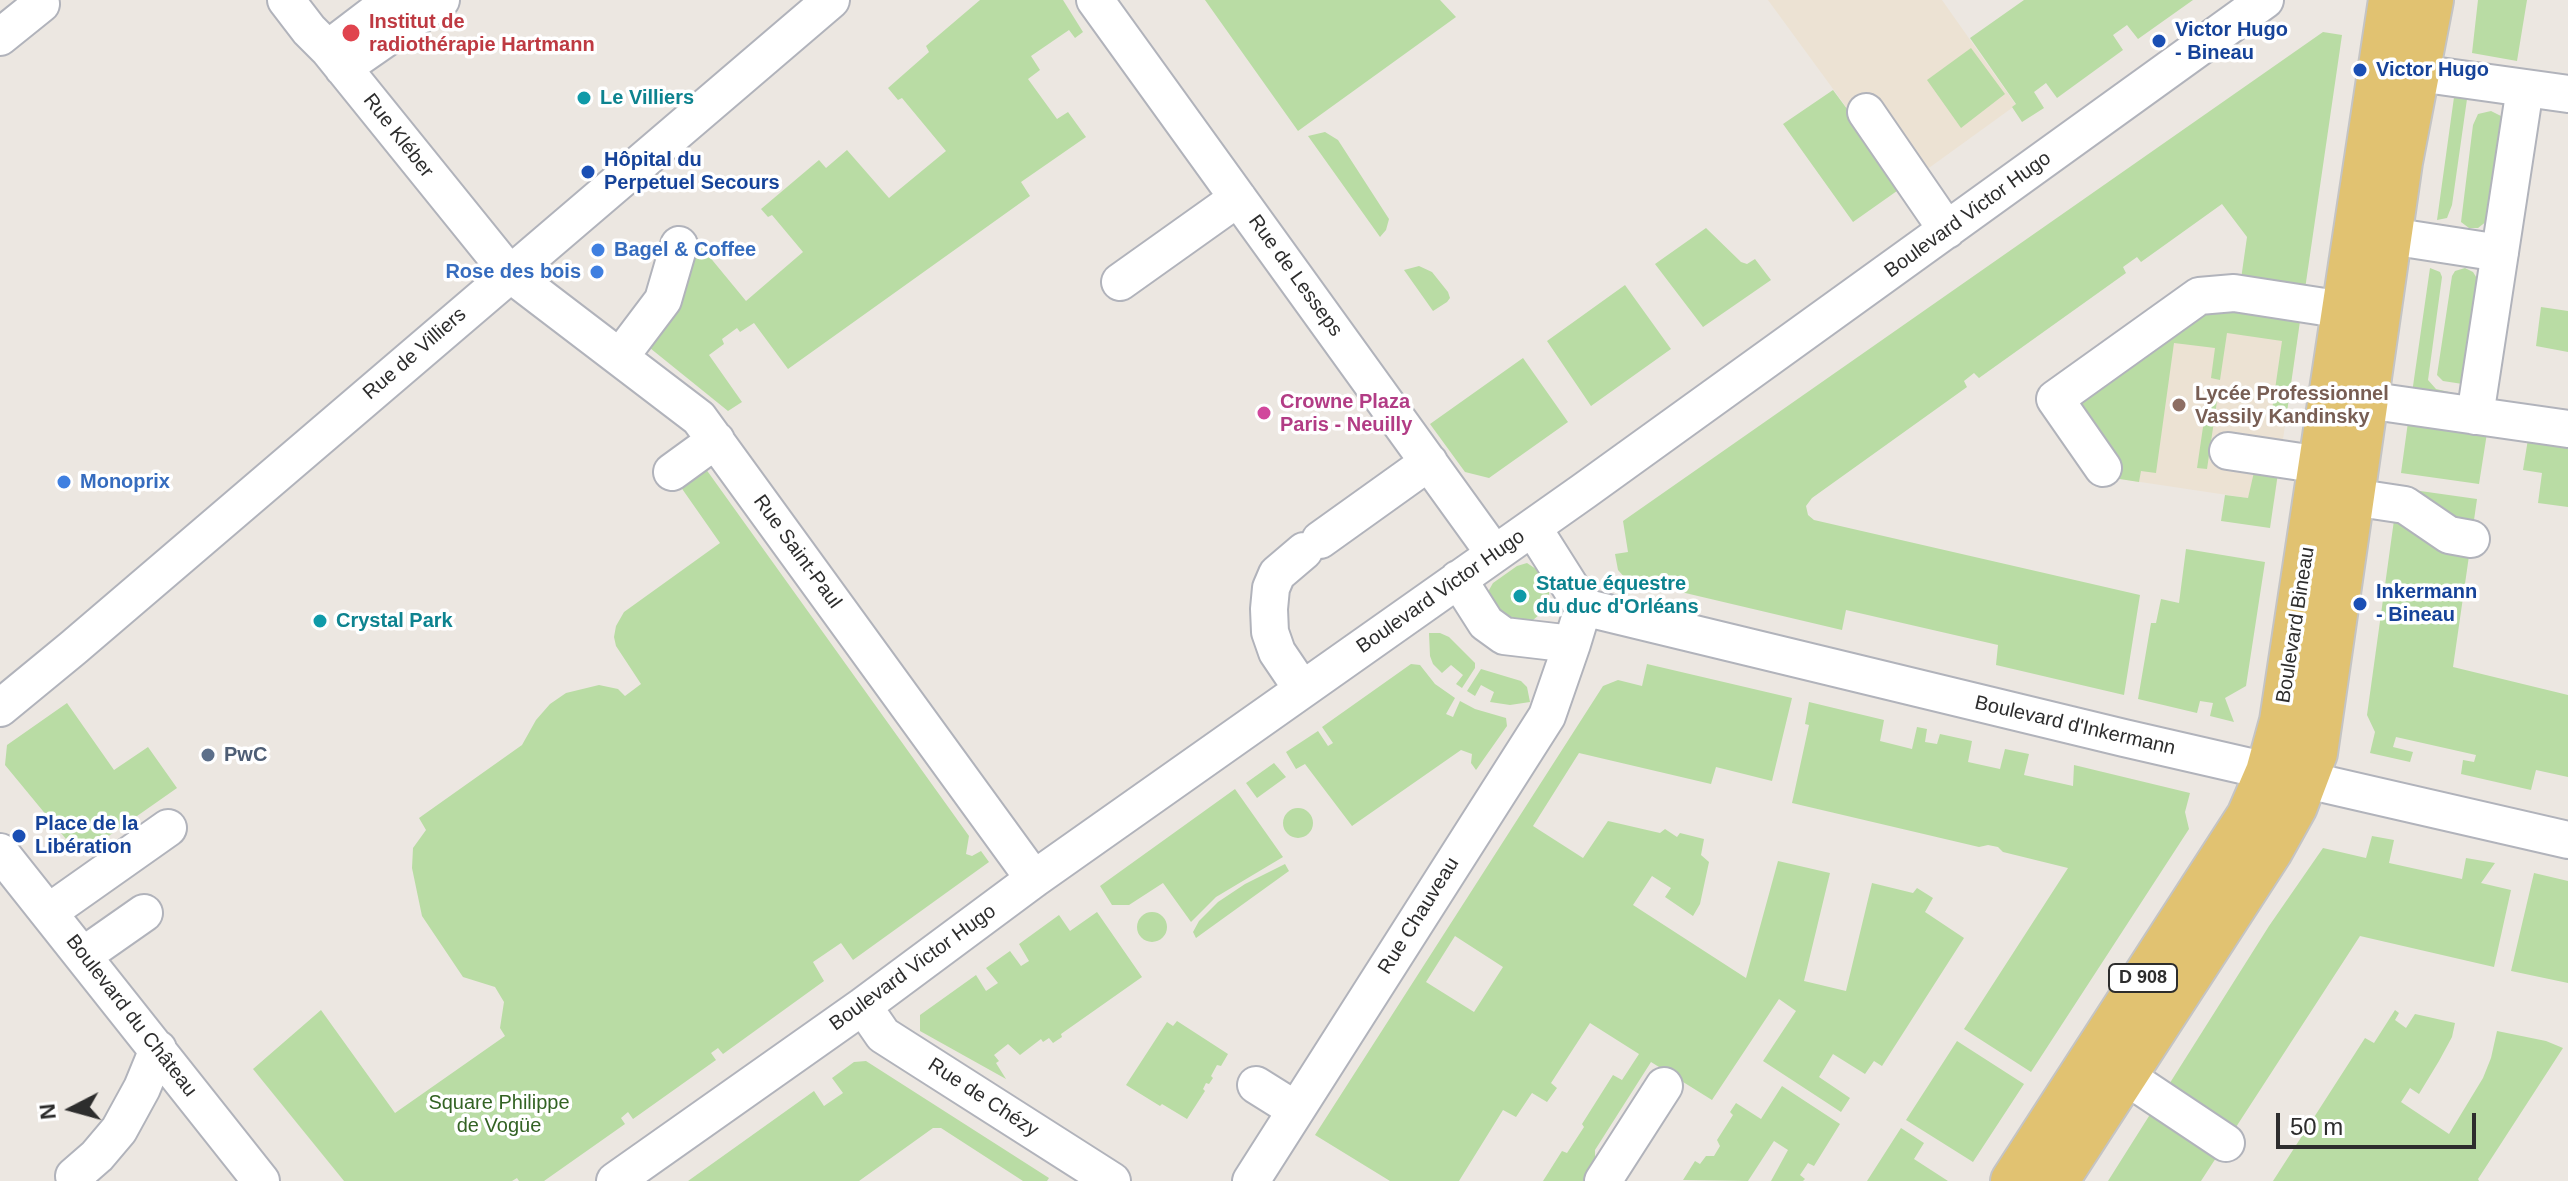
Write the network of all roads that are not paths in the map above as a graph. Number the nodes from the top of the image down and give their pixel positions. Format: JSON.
{"nodes":[{"id":1,"x":38,"y":0,"type":"edge"},
{"id":2,"x":286,"y":0,"type":"edge"},
{"id":3,"x":375,"y":0,"type":"edge"},
{"id":4,"x":392,"y":0,"type":"edge"},
{"id":5,"x":441,"y":0,"type":"edge"},
{"id":6,"x":831,"y":0,"type":"edge"},
{"id":7,"x":1095,"y":0,"type":"edge"},
{"id":8,"x":2265,"y":0,"type":"edge"},
{"id":9,"x":2391,"y":0,"type":"edge"},
{"id":10,"x":2431,"y":0,"type":"edge"},
{"id":11,"x":0,"y":37,"type":"edge"},
{"id":12,"x":331,"y":53,"type":"junction"},
{"id":13,"x":2418,"y":73,"type":"junction"},
{"id":14,"x":2525,"y":88,"type":"junction"},
{"id":15,"x":2568,"y":94,"type":"edge"},
{"id":16,"x":1866,"y":112,"type":"dead end"},
{"id":17,"x":1235,"y":194,"type":"junction"},
{"id":18,"x":1947,"y":230,"type":"junction"},
{"id":19,"x":2390,"y":236,"type":"junction"},
{"id":20,"x":674,"y":242,"type":"dead end"},
{"id":21,"x":2500,"y":253,"type":"junction"},
{"id":22,"x":509,"y":273,"type":"junction"},
{"id":23,"x":1116,"y":277,"type":"dead end"},
{"id":24,"x":2230,"y":304,"type":"dead end"},
{"id":25,"x":2343,"y":317,"type":"junction"},
{"id":26,"x":616,"y":354,"type":"junction"},
{"id":27,"x":2366,"y":400,"type":"junction"},
{"id":28,"x":2475,"y":416,"type":"junction"},
{"id":29,"x":2568,"y":429,"type":"edge"},
{"id":30,"x":716,"y":440,"type":"junction"},
{"id":31,"x":2228,"y":451,"type":"dead end"},
{"id":32,"x":1429,"y":462,"type":"junction"},
{"id":33,"x":2321,"y":465,"type":"junction"},
{"id":34,"x":2103,"y":468,"type":"dead end"},
{"id":35,"x":672,"y":472,"type":"dead end"},
{"id":36,"x":2352,"y":497,"type":"junction"},
{"id":37,"x":1533,"y":528,"type":"junction"},
{"id":38,"x":2471,"y":539,"type":"dead end"},
{"id":39,"x":1494,"y":553,"type":"junction"},
{"id":40,"x":1458,"y":579,"type":"junction"},
{"id":41,"x":1583,"y":607,"type":"junction"},
{"id":42,"x":1572,"y":644,"type":"junction"},
{"id":43,"x":1302,"y":689,"type":"junction"},
{"id":44,"x":0,"y":708,"type":"edge"},
{"id":45,"x":2288,"y":776,"type":"junction"},
{"id":46,"x":168,"y":828,"type":"dead end"},
{"id":47,"x":2568,"y":840,"type":"edge"},
{"id":48,"x":0,"y":852,"type":"edge"},
{"id":49,"x":1034,"y":879,"type":"junction"},
{"id":50,"x":49,"y":912,"type":"junction"},
{"id":51,"x":144,"y":913,"type":"dead end"},
{"id":52,"x":84,"y":955,"type":"junction"},
{"id":53,"x":863,"y":1006,"type":"junction"},
{"id":54,"x":158,"y":1049,"type":"junction"},
{"id":55,"x":2124,"y":1075,"type":"junction"},
{"id":56,"x":1256,"y":1085,"type":"dead end"},
{"id":57,"x":1664,"y":1086,"type":"dead end"},
{"id":58,"x":1296,"y":1110,"type":"junction"},
{"id":59,"x":2226,"y":1143,"type":"dead end"},
{"id":60,"x":74,"y":1176,"type":"dead end"},
{"id":61,"x":261,"y":1181,"type":"edge"},
{"id":62,"x":615,"y":1181,"type":"edge"},
{"id":63,"x":1112,"y":1181,"type":"edge"},
{"id":64,"x":1251,"y":1181,"type":"edge"},
{"id":65,"x":1603,"y":1181,"type":"edge"},
{"id":66,"x":2013,"y":1181,"type":"edge"},
{"id":67,"x":2056,"y":1181,"type":"edge"}],
"edges":[{"from":1,"to":11,"type":"street"},
{"from":2,"to":12,"type":"street","name":"Rue Kléber"},
{"from":3,"to":12,"type":"street"},
{"from":4,"to":12,"type":"street"},
{"from":5,"to":12,"type":"street"},
{"from":6,"to":22,"type":"street","name":"Rue de Villiers"},
{"from":7,"to":17,"type":"street","name":"Rue de Lesseps"},
{"from":8,"to":18,"type":"street","name":"Boulevard Victor Hugo"},
{"from":9,"to":25,"type":"main road","name":"Boulevard Bineau","number":"D 908"},
{"from":10,"to":13,"type":"main road","name":"Boulevard Bineau","number":"D 908"},
{"from":12,"to":22,"type":"street","name":"Rue Kléber"},
{"from":13,"to":14,"type":"street"},
{"from":13,"to":19,"type":"main road","name":"Boulevard Bineau","number":"D 908"},
{"from":14,"to":15,"type":"street"},
{"from":14,"to":21,"type":"street"},
{"from":16,"to":18,"type":"street"},
{"from":17,"to":23,"type":"street"},
{"from":17,"to":32,"type":"street","name":"Rue de Lesseps"},
{"from":18,"to":37,"type":"street","name":"Boulevard Victor Hugo"},
{"from":19,"to":21,"type":"street"},
{"from":19,"to":27,"type":"main road","name":"Boulevard Bineau","number":"D 908"},
{"from":20,"to":26,"type":"street"},
{"from":21,"to":28,"type":"street"},
{"from":22,"to":26,"type":"street","name":"Rue Saint-Paul"},
{"from":22,"to":44,"type":"street","name":"Rue de Villiers"},
{"from":24,"to":25,"type":"street"},
{"from":25,"to":33,"type":"main road","name":"Boulevard Bineau","number":"D 908"},
{"from":25,"to":34,"type":"street"},
{"from":26,"to":30,"type":"street","name":"Rue Saint-Paul"},
{"from":27,"to":28,"type":"street"},
{"from":27,"to":36,"type":"main road","name":"Boulevard Bineau","number":"D 908"},
{"from":28,"to":29,"type":"street"},
{"from":30,"to":35,"type":"street"},
{"from":30,"to":49,"type":"street","name":"Rue Saint-Paul"},
{"from":31,"to":33,"type":"street"},
{"from":32,"to":39,"type":"street","name":"Rue de Lesseps"},
{"from":32,"to":43,"type":"street"},
{"from":33,"to":45,"type":"main road","name":"Boulevard Bineau","number":"D 908"},
{"from":36,"to":38,"type":"street"},
{"from":36,"to":45,"type":"main road","name":"Boulevard Bineau","number":"D 908"},
{"from":37,"to":39,"type":"street","name":"Boulevard Victor Hugo"},
{"from":37,"to":41,"type":"street"},
{"from":39,"to":40,"type":"street","name":"Boulevard Victor Hugo"},
{"from":40,"to":42,"type":"street"},
{"from":40,"to":43,"type":"street","name":"Boulevard Victor Hugo"},
{"from":41,"to":42,"type":"street","name":"Rue Chauveau"},
{"from":41,"to":45,"type":"street","name":"Boulevard d'Inkermann"},
{"from":42,"to":58,"type":"street","name":"Rue Chauveau"},
{"from":43,"to":49,"type":"street","name":"Boulevard Victor Hugo"},
{"from":45,"to":47,"type":"street","name":"Boulevard d'Inkermann"},
{"from":45,"to":55,"type":"main road","name":"Boulevard Bineau","number":"D 908"},
{"from":45,"to":66,"type":"main road","name":"Boulevard Bineau","number":"D 908"},
{"from":46,"to":50,"type":"street"},
{"from":48,"to":50,"type":"street","name":"Boulevard du Château"},
{"from":49,"to":53,"type":"street","name":"Boulevard Victor Hugo"},
{"from":50,"to":52,"type":"street","name":"Boulevard du Château"},
{"from":51,"to":52,"type":"street"},
{"from":52,"to":54,"type":"street","name":"Boulevard du Château"},
{"from":53,"to":62,"type":"street","name":"Boulevard Victor Hugo"},
{"from":53,"to":63,"type":"street","name":"Rue de Chézy"},
{"from":54,"to":60,"type":"street"},
{"from":54,"to":61,"type":"street","name":"Boulevard du Château"},
{"from":55,"to":59,"type":"street"},
{"from":55,"to":67,"type":"main road","name":"Boulevard Bineau","number":"D 908"},
{"from":56,"to":58,"type":"street"},
{"from":57,"to":65,"type":"street"},
{"from":58,"to":64,"type":"street","name":"Rue Chauveau"}]}
